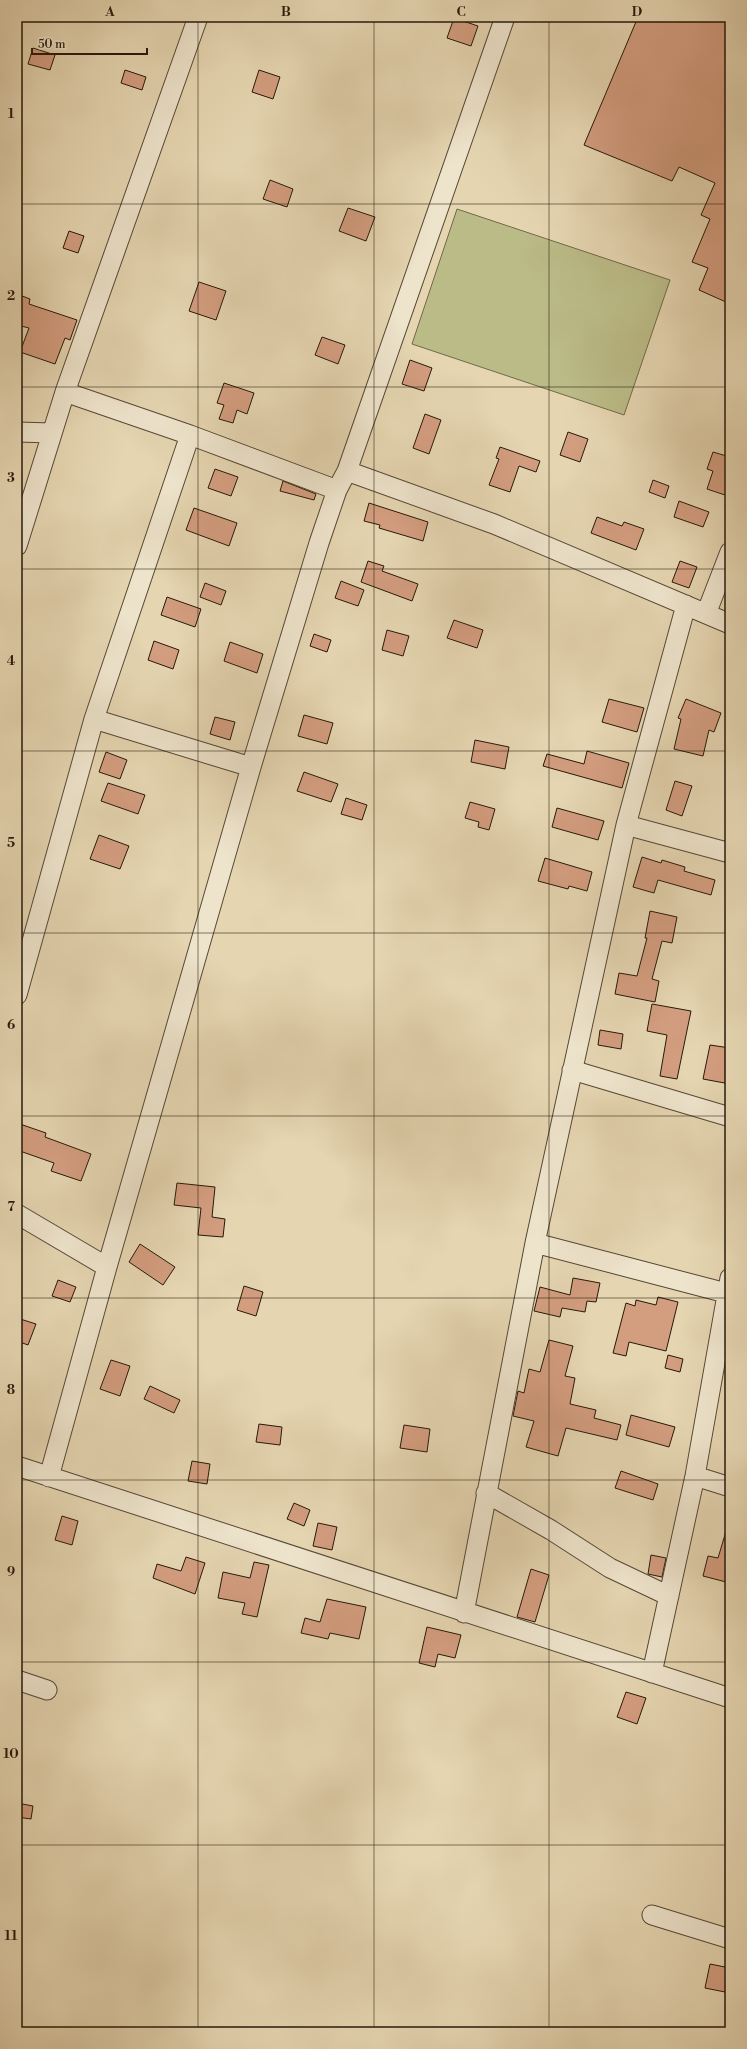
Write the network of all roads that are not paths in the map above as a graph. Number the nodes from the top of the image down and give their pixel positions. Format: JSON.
{"nodes":[{"id":1,"x":198,"y":17,"type":"edge"},
{"id":2,"x":505,"y":17,"type":"edge"},
{"id":3,"x":65,"y":392,"type":"junction"},
{"id":4,"x":17,"y":432,"type":"edge"},
{"id":5,"x":52,"y":433,"type":"junction"},
{"id":6,"x":190,"y":435,"type":"junction"},
{"id":7,"x":347,"y":471,"type":"junction"},
{"id":8,"x":337,"y":490,"type":"junction"},
{"id":9,"x":17,"y":546,"type":"edge"},
{"id":10,"x":730,"y":552,"type":"edge"},
{"id":11,"x":686,"y":605,"type":"junction"},
{"id":12,"x":706,"y":614,"type":"junction"},
{"id":13,"x":730,"y":624,"type":"edge"},
{"id":14,"x":94,"y":719,"type":"junction"},
{"id":15,"x":251,"y":767,"type":"junction"},
{"id":16,"x":626,"y":825,"type":"junction"},
{"id":17,"x":730,"y":853,"type":"edge"},
{"id":18,"x":17,"y":995,"type":"edge"},
{"id":19,"x":572,"y":1070,"type":"junction"},
{"id":20,"x":730,"y":1117,"type":"edge"},
{"id":21,"x":17,"y":1214,"type":"edge"},
{"id":22,"x":535,"y":1243,"type":"junction"},
{"id":23,"x":107,"y":1266,"type":"junction"},
{"id":24,"x":729,"y":1288,"type":"edge"},
{"id":25,"x":17,"y":1466,"type":"edge"},
{"id":26,"x":695,"y":1476,"type":"junction"},
{"id":27,"x":49,"y":1477,"type":"junction"},
{"id":28,"x":730,"y":1487,"type":"edge"},
{"id":29,"x":486,"y":1493,"type":"junction"},
{"id":30,"x":669,"y":1596,"type":"junction"},
{"id":31,"x":464,"y":1613,"type":"junction"},
{"id":32,"x":652,"y":1673,"type":"junction"},
{"id":33,"x":17,"y":1680,"type":"edge"},
{"id":34,"x":48,"y":1690,"type":"dead end"},
{"id":35,"x":730,"y":1698,"type":"edge"},
{"id":36,"x":652,"y":1915,"type":"dead end"},
{"id":37,"x":730,"y":1939,"type":"edge"}],
"edges":[{"from":1,"to":3,"type":"street"},
{"from":2,"to":7,"type":"street"},
{"from":3,"to":5,"type":"street"},
{"from":3,"to":6,"type":"street"},
{"from":4,"to":5,"type":"street"},
{"from":5,"to":9,"type":"street"},
{"from":6,"to":8,"type":"street"},
{"from":6,"to":14,"type":"street"},
{"from":7,"to":8,"type":"street"},
{"from":7,"to":11,"type":"street"},
{"from":8,"to":15,"type":"street"},
{"from":10,"to":12,"type":"street"},
{"from":11,"to":12,"type":"street"},
{"from":11,"to":16,"type":"street"},
{"from":12,"to":13,"type":"street"},
{"from":14,"to":15,"type":"street"},
{"from":14,"to":18,"type":"street"},
{"from":15,"to":23,"type":"street"},
{"from":16,"to":17,"type":"street"},
{"from":16,"to":19,"type":"street"},
{"from":19,"to":20,"type":"street"},
{"from":19,"to":22,"type":"street"},
{"from":21,"to":23,"type":"street"},
{"from":22,"to":24,"type":"street"},
{"from":22,"to":29,"type":"street"},
{"from":23,"to":27,"type":"street"},
{"from":24,"to":26,"type":"street"},
{"from":25,"to":27,"type":"street"},
{"from":26,"to":28,"type":"street"},
{"from":26,"to":30,"type":"street"},
{"from":27,"to":31,"type":"street"},
{"from":29,"to":30,"type":"street"},
{"from":29,"to":31,"type":"street"},
{"from":30,"to":32,"type":"street"},
{"from":31,"to":32,"type":"street"},
{"from":32,"to":35,"type":"street"},
{"from":33,"to":34,"type":"street"},
{"from":36,"to":37,"type":"street"}]}
